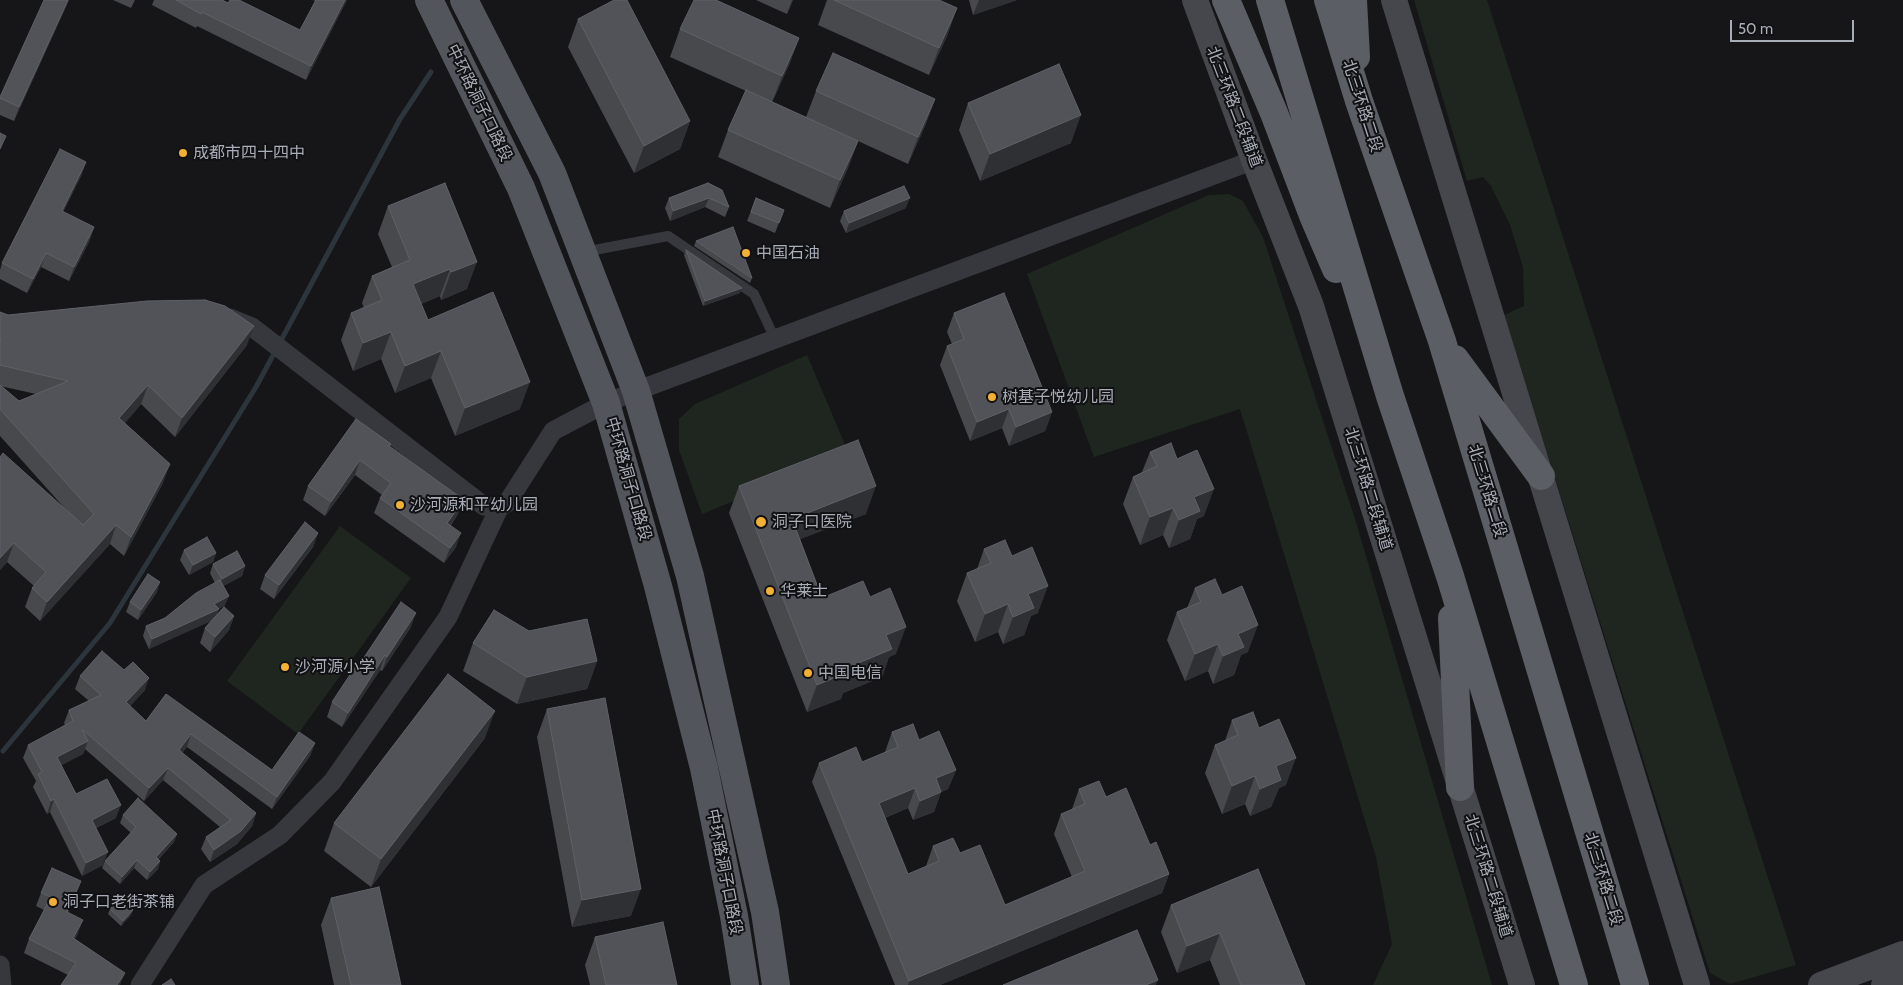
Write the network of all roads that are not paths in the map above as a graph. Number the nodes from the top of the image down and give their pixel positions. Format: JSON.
{"nodes":[{"id":1,"x":429,"y":0,"type":"edge"},
{"id":2,"x":464,"y":0,"type":"edge"},
{"id":3,"x":1195,"y":0,"type":"edge"},
{"id":4,"x":1226,"y":0,"type":"edge"},
{"id":5,"x":1270,"y":0,"type":"edge"},
{"id":6,"x":1328,"y":0,"type":"edge"},
{"id":7,"x":1353,"y":0,"type":"edge"},
{"id":8,"x":1394,"y":0,"type":"edge"},
{"id":9,"x":1359,"y":101,"type":"junction"},
{"id":10,"x":1254,"y":160,"type":"junction"},
{"id":11,"x":583,"y":252,"type":"junction"},
{"id":12,"x":213,"y":311,"type":"edge"},
{"id":13,"x":775,"y":339,"type":"junction"},
{"id":14,"x":1442,"y":342,"type":"junction"},
{"id":15,"x":636,"y":390,"type":"junction"},
{"id":16,"x":1390,"y":396,"type":"junction"},
{"id":17,"x":606,"y":403,"type":"junction"},
{"id":18,"x":1541,"y":476,"type":"junction"},
{"id":19,"x":499,"y":508,"type":"junction"},
{"id":20,"x":1450,"y":576,"type":"junction"},
{"id":21,"x":1460,"y":787,"type":"junction"},
{"id":22,"x":1903,"y":954,"type":"edge"},
{"id":23,"x":0,"y":966,"type":"edge"},
{"id":24,"x":1903,"y":978,"type":"edge"},
{"id":25,"x":2,"y":985,"type":"edge"},
{"id":26,"x":140,"y":985,"type":"edge"},
{"id":27,"x":745,"y":985,"type":"edge"},
{"id":28,"x":776,"y":985,"type":"edge"},
{"id":29,"x":1522,"y":985,"type":"edge"},
{"id":30,"x":1574,"y":985,"type":"edge"},
{"id":31,"x":1635,"y":985,"type":"edge"},
{"id":32,"x":1697,"y":985,"type":"edge"},
{"id":33,"x":1821,"y":985,"type":"edge"},
{"id":34,"x":1884,"y":985,"type":"edge"}],
"edges":[{"from":1,"to":17,"type":"main road","name":"中环路洞子口路段"},
{"from":2,"to":11,"type":"main road","name":"中环路洞子口路段"},
{"from":3,"to":10,"type":"main road","name":"北三环路二段辅道"},
{"from":4,"to":16,"type":"highway"},
{"from":5,"to":16,"type":"highway"},
{"from":6,"to":9,"type":"highway","name":"北三环路二段"},
{"from":7,"to":9,"type":"highway"},
{"from":8,"to":18,"type":"main road"},
{"from":9,"to":14,"type":"highway","name":"北三环路二段"},
{"from":10,"to":13,"type":"street"},
{"from":10,"to":21,"type":"main road","name":"北三环路二段辅道"},
{"from":11,"to":13,"type":"lane"},
{"from":11,"to":15,"type":"main road","name":"中环路洞子口路段"},
{"from":12,"to":19,"type":"street"},
{"from":13,"to":15,"type":"street"},
{"from":14,"to":18,"type":"highway"},
{"from":14,"to":31,"type":"highway","name":"北三环路二段"},
{"from":15,"to":17,"type":"street"},
{"from":15,"to":28,"type":"main road","name":"中环路洞子口路段"},
{"from":16,"to":20,"type":"highway"},
{"from":17,"to":19,"type":"street"},
{"from":17,"to":27,"type":"main road","name":"中环路洞子口路段"},
{"from":18,"to":32,"type":"main road"},
{"from":19,"to":26,"type":"street"},
{"from":20,"to":21,"type":"highway"},
{"from":20,"to":30,"type":"highway"},
{"from":21,"to":29,"type":"main road","name":"北三环路二段辅道"},
{"from":22,"to":33,"type":"main road"},
{"from":23,"to":25,"type":"street"},
{"from":24,"to":34,"type":"main road"}]}
